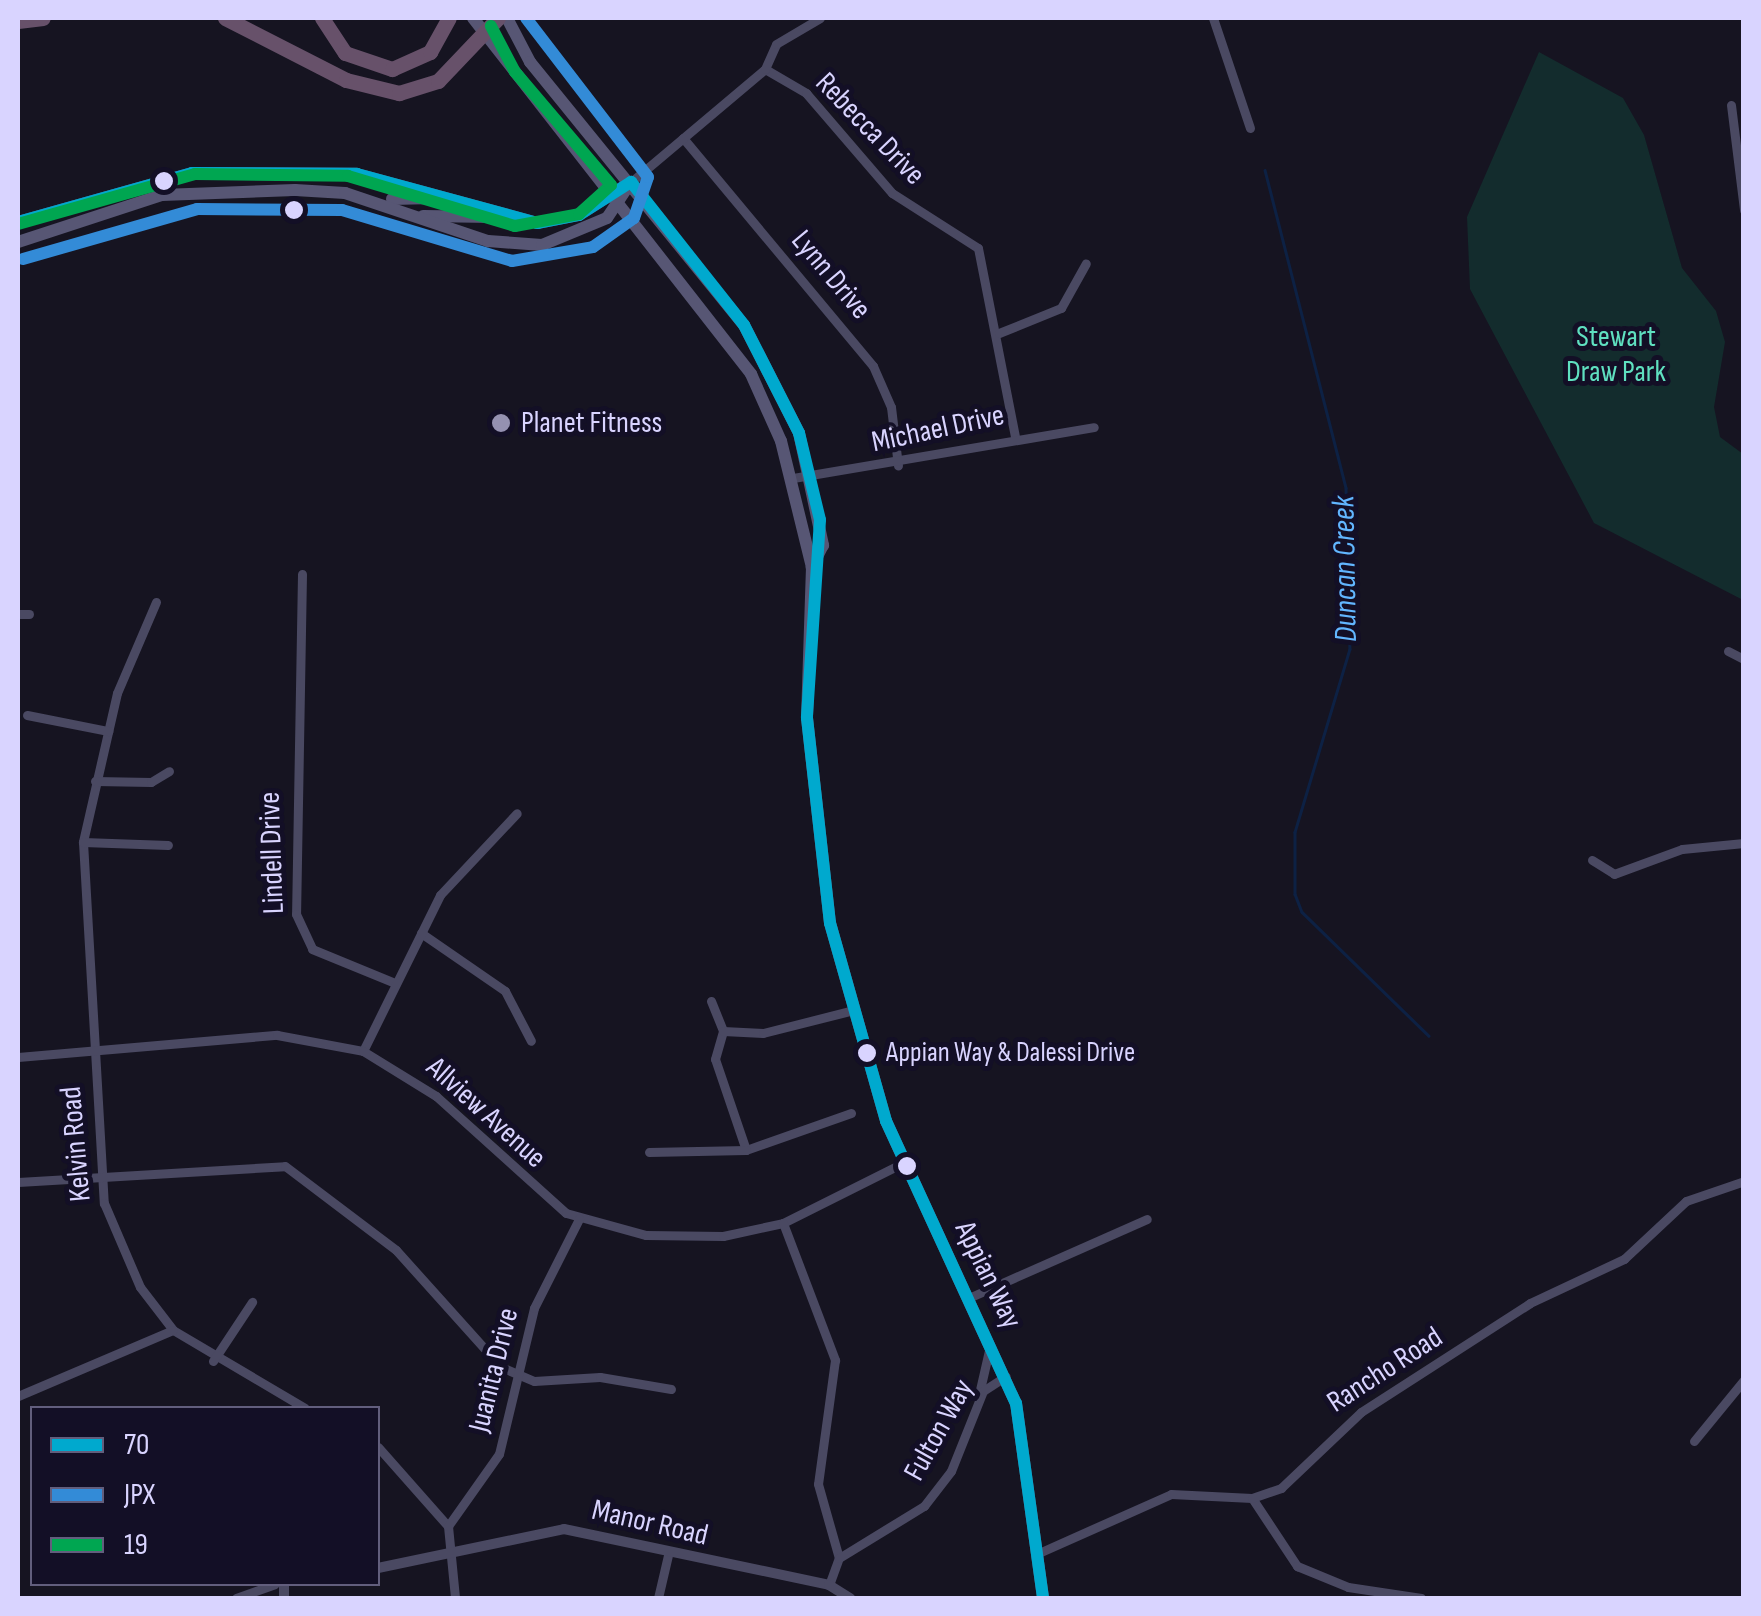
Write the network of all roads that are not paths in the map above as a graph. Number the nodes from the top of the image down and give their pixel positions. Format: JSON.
{"nodes":[{"id":1,"x":43,"y":18,"type":"edge"},
{"id":2,"x":225,"y":18,"type":"edge"},
{"id":3,"x":322,"y":18,"type":"edge"},
{"id":4,"x":449,"y":18,"type":"edge"},
{"id":5,"x":473,"y":18,"type":"edge"},
{"id":6,"x":498,"y":18,"type":"edge"},
{"id":7,"x":507,"y":18,"type":"edge"},
{"id":8,"x":820,"y":18,"type":"edge"},
{"id":9,"x":1213,"y":18,"type":"edge"},
{"id":10,"x":18,"y":21,"type":"edge"},
{"id":11,"x":486,"y":37,"type":"junction"},
{"id":12,"x":765,"y":69,"type":"junction"},
{"id":13,"x":1731,"y":105,"type":"dead end"},
{"id":14,"x":1250,"y":128,"type":"dead end"},
{"id":15,"x":683,"y":138,"type":"junction"},
{"id":16,"x":631,"y":182,"type":"junction"},
{"id":17,"x":609,"y":193,"type":"junction"},
{"id":18,"x":364,"y":198,"type":"junction"},
{"id":19,"x":433,"y":198,"type":"junction"},
{"id":20,"x":620,"y":207,"type":"junction"},
{"id":21,"x":1744,"y":210,"type":"edge"},
{"id":22,"x":420,"y":217,"type":"junction"},
{"id":23,"x":494,"y":217,"type":"junction"},
{"id":24,"x":18,"y":222,"type":"edge"},
{"id":25,"x":18,"y":242,"type":"edge"},
{"id":26,"x":1086,"y":263,"type":"dead end"},
{"id":27,"x":1000,"y":332,"type":"junction"},
{"id":28,"x":1094,"y":428,"type":"dead end"},
{"id":29,"x":1014,"y":437,"type":"junction"},
{"id":30,"x":898,"y":466,"type":"junction"},
{"id":31,"x":812,"y":477,"type":"junction"},
{"id":32,"x":793,"y":478,"type":"junction"},
{"id":33,"x":812,"y":567,"type":"junction"},
{"id":34,"x":302,"y":574,"type":"dead end"},
{"id":35,"x":156,"y":602,"type":"dead end"},
{"id":36,"x":18,"y":614,"type":"edge"},
{"id":37,"x":29,"y":614,"type":"dead end"},
{"id":38,"x":1728,"y":651,"type":"dead end"},
{"id":39,"x":1744,"y":659,"type":"edge"},
{"id":40,"x":28,"y":714,"type":"dead end"},
{"id":41,"x":108,"y":731,"type":"junction"},
{"id":42,"x":168,"y":771,"type":"dead end"},
{"id":43,"x":95,"y":781,"type":"junction"},
{"id":44,"x":517,"y":813,"type":"dead end"},
{"id":45,"x":83,"y":842,"type":"junction"},
{"id":46,"x":1744,"y":843,"type":"edge"},
{"id":47,"x":168,"y":845,"type":"dead end"},
{"id":48,"x":1592,"y":860,"type":"dead end"},
{"id":49,"x":420,"y":933,"type":"junction"},
{"id":50,"x":395,"y":984,"type":"junction"},
{"id":51,"x":711,"y":1001,"type":"dead end"},
{"id":52,"x":854,"y":1010,"type":"junction"},
{"id":53,"x":724,"y":1031,"type":"junction"},
{"id":54,"x":530,"y":1040,"type":"dead end"},
{"id":55,"x":94,"y":1050,"type":"junction"},
{"id":56,"x":362,"y":1051,"type":"junction"},
{"id":57,"x":18,"y":1057,"type":"edge"},
{"id":58,"x":851,"y":1113,"type":"dead end"},
{"id":59,"x":746,"y":1150,"type":"junction"},
{"id":60,"x":649,"y":1152,"type":"dead end"},
{"id":61,"x":903,"y":1163,"type":"junction"},
{"id":62,"x":101,"y":1174,"type":"junction"},
{"id":63,"x":1744,"y":1181,"type":"edge"},
{"id":64,"x":18,"y":1182,"type":"edge"},
{"id":65,"x":579,"y":1219,"type":"junction"},
{"id":66,"x":1147,"y":1219,"type":"dead end"},
{"id":67,"x":783,"y":1223,"type":"junction"},
{"id":68,"x":973,"y":1296,"type":"junction"},
{"id":69,"x":252,"y":1302,"type":"dead end"},
{"id":70,"x":172,"y":1330,"type":"junction"},
{"id":71,"x":991,"y":1338,"type":"junction"},
{"id":72,"x":214,"y":1361,"type":"junction"},
{"id":73,"x":1007,"y":1376,"type":"junction"},
{"id":74,"x":519,"y":1377,"type":"junction"},
{"id":75,"x":1744,"y":1380,"type":"edge"},
{"id":76,"x":671,"y":1389,"type":"dead end"},
{"id":77,"x":18,"y":1396,"type":"edge"},
{"id":78,"x":977,"y":1401,"type":"junction"},
{"id":79,"x":301,"y":1406,"type":"edge"},
{"id":80,"x":1694,"y":1440,"type":"dead end"},
{"id":81,"x":380,"y":1450,"type":"edge"},
{"id":82,"x":1252,"y":1498,"type":"junction"},
{"id":83,"x":448,"y":1526,"type":"junction"},
{"id":84,"x":1040,"y":1552,"type":"junction"},
{"id":85,"x":668,"y":1555,"type":"junction"},
{"id":86,"x":455,"y":1558,"type":"junction"},
{"id":87,"x":839,"y":1558,"type":"junction"},
{"id":88,"x":380,"y":1568,"type":"edge"},
{"id":89,"x":828,"y":1585,"type":"junction"},
{"id":90,"x":269,"y":1586,"type":"edge"},
{"id":91,"x":236,"y":1598,"type":"edge"},
{"id":92,"x":455,"y":1598,"type":"edge"},
{"id":93,"x":658,"y":1598,"type":"edge"},
{"id":94,"x":850,"y":1598,"type":"edge"},
{"id":95,"x":1043,"y":1598,"type":"edge"},
{"id":96,"x":1421,"y":1598,"type":"edge"}],
"edges":[{"from":1,"to":10,"type":"highway"},
{"from":2,"to":11,"type":"highway"},
{"from":3,"to":4,"type":"highway"},
{"from":5,"to":11,"type":"main road","name":"Appian Way"},
{"from":6,"to":11,"type":"highway"},
{"from":7,"to":16,"type":"main road","name":"Appian Way"},
{"from":8,"to":12,"type":"street"},
{"from":9,"to":14,"type":"street"},
{"from":11,"to":17,"type":"main road","name":"Appian Way"},
{"from":12,"to":15,"type":"street"},
{"from":12,"to":27,"type":"street","name":"Rebecca Drive"},
{"from":13,"to":21,"type":"street"},
{"from":15,"to":16,"type":"street"},
{"from":15,"to":30,"type":"street","name":"Lynn Drive"},
{"from":16,"to":17,"type":"main road"},
{"from":16,"to":20,"type":"main road"},
{"from":16,"to":31,"type":"main road","name":"Appian Way"},
{"from":17,"to":20,"type":"main road","name":"Appian Way"},
{"from":17,"to":23,"type":"main road"},
{"from":18,"to":19,"type":"main road"},
{"from":18,"to":22,"type":"main road"},
{"from":18,"to":25,"type":"main road"},
{"from":19,"to":23,"type":"main road"},
{"from":19,"to":24,"type":"main road"},
{"from":20,"to":22,"type":"main road"},
{"from":20,"to":32,"type":"main road","name":"Appian Way"},
{"from":22,"to":23,"type":"main road"},
{"from":26,"to":27,"type":"street"},
{"from":27,"to":29,"type":"street","name":"Rebecca Drive"},
{"from":28,"to":29,"type":"street","name":"Michael Drive"},
{"from":29,"to":30,"type":"street","name":"Michael Drive"},
{"from":30,"to":31,"type":"street","name":"Michael Drive"},
{"from":31,"to":32,"type":"street","name":"Michael Drive"},
{"from":31,"to":33,"type":"main road","name":"Appian Way"},
{"from":32,"to":33,"type":"main road","name":"Appian Way"},
{"from":33,"to":52,"type":"main road","name":"Appian Way"},
{"from":34,"to":50,"type":"street","name":"Lindell Drive"},
{"from":35,"to":41,"type":"street","name":"Kelvin Road"},
{"from":36,"to":37,"type":"street"},
{"from":38,"to":39,"type":"street"},
{"from":40,"to":41,"type":"street"},
{"from":41,"to":43,"type":"street","name":"Kelvin Road"},
{"from":42,"to":43,"type":"street"},
{"from":43,"to":45,"type":"street","name":"Kelvin Road"},
{"from":44,"to":49,"type":"street"},
{"from":45,"to":47,"type":"street"},
{"from":45,"to":55,"type":"street","name":"Kelvin Road"},
{"from":46,"to":48,"type":"street"},
{"from":49,"to":50,"type":"street"},
{"from":49,"to":54,"type":"street"},
{"from":50,"to":56,"type":"street"},
{"from":51,"to":53,"type":"street"},
{"from":52,"to":53,"type":"street"},
{"from":52,"to":61,"type":"main road","name":"Appian Way"},
{"from":53,"to":59,"type":"street"},
{"from":55,"to":56,"type":"street","name":"Allview Avenue"},
{"from":55,"to":57,"type":"street","name":"Allview Avenue"},
{"from":55,"to":62,"type":"street","name":"Kelvin Road"},
{"from":56,"to":65,"type":"street","name":"Allview Avenue"},
{"from":58,"to":59,"type":"street"},
{"from":59,"to":60,"type":"street"},
{"from":61,"to":67,"type":"street","name":"Allview Avenue"},
{"from":61,"to":68,"type":"main road","name":"Appian Way"},
{"from":62,"to":64,"type":"street"},
{"from":62,"to":70,"type":"street","name":"Kelvin Road"},
{"from":62,"to":74,"type":"street"},
{"from":63,"to":82,"type":"street","name":"Rancho Road"},
{"from":65,"to":67,"type":"street","name":"Allview Avenue"},
{"from":65,"to":74,"type":"street","name":"Juanita Drive"},
{"from":66,"to":68,"type":"street"},
{"from":67,"to":87,"type":"street"},
{"from":68,"to":71,"type":"main road","name":"Appian Way"},
{"from":69,"to":72,"type":"street"},
{"from":70,"to":72,"type":"street","name":"Kelvin Road"},
{"from":70,"to":77,"type":"street"},
{"from":71,"to":73,"type":"main road","name":"Appian Way"},
{"from":71,"to":78,"type":"street"},
{"from":72,"to":79,"type":"street","name":"Kelvin Road"},
{"from":73,"to":78,"type":"street","name":"Fulton Way"},
{"from":73,"to":84,"type":"main road","name":"Appian Way"},
{"from":74,"to":76,"type":"street"},
{"from":74,"to":83,"type":"street","name":"Juanita Drive"},
{"from":75,"to":80,"type":"street"},
{"from":78,"to":87,"type":"street","name":"Fulton Way"},
{"from":81,"to":83,"type":"street"},
{"from":82,"to":84,"type":"street"},
{"from":82,"to":96,"type":"street"},
{"from":83,"to":86,"type":"street"},
{"from":84,"to":95,"type":"main road","name":"Appian Way"},
{"from":85,"to":86,"type":"street","name":"Manor Road"},
{"from":85,"to":89,"type":"street","name":"Manor Road"},
{"from":85,"to":93,"type":"street"},
{"from":86,"to":88,"type":"street","name":"Manor Road"},
{"from":86,"to":92,"type":"street"},
{"from":87,"to":89,"type":"street"},
{"from":89,"to":94,"type":"street","name":"Manor Road"},
{"from":90,"to":91,"type":"street"}]}
